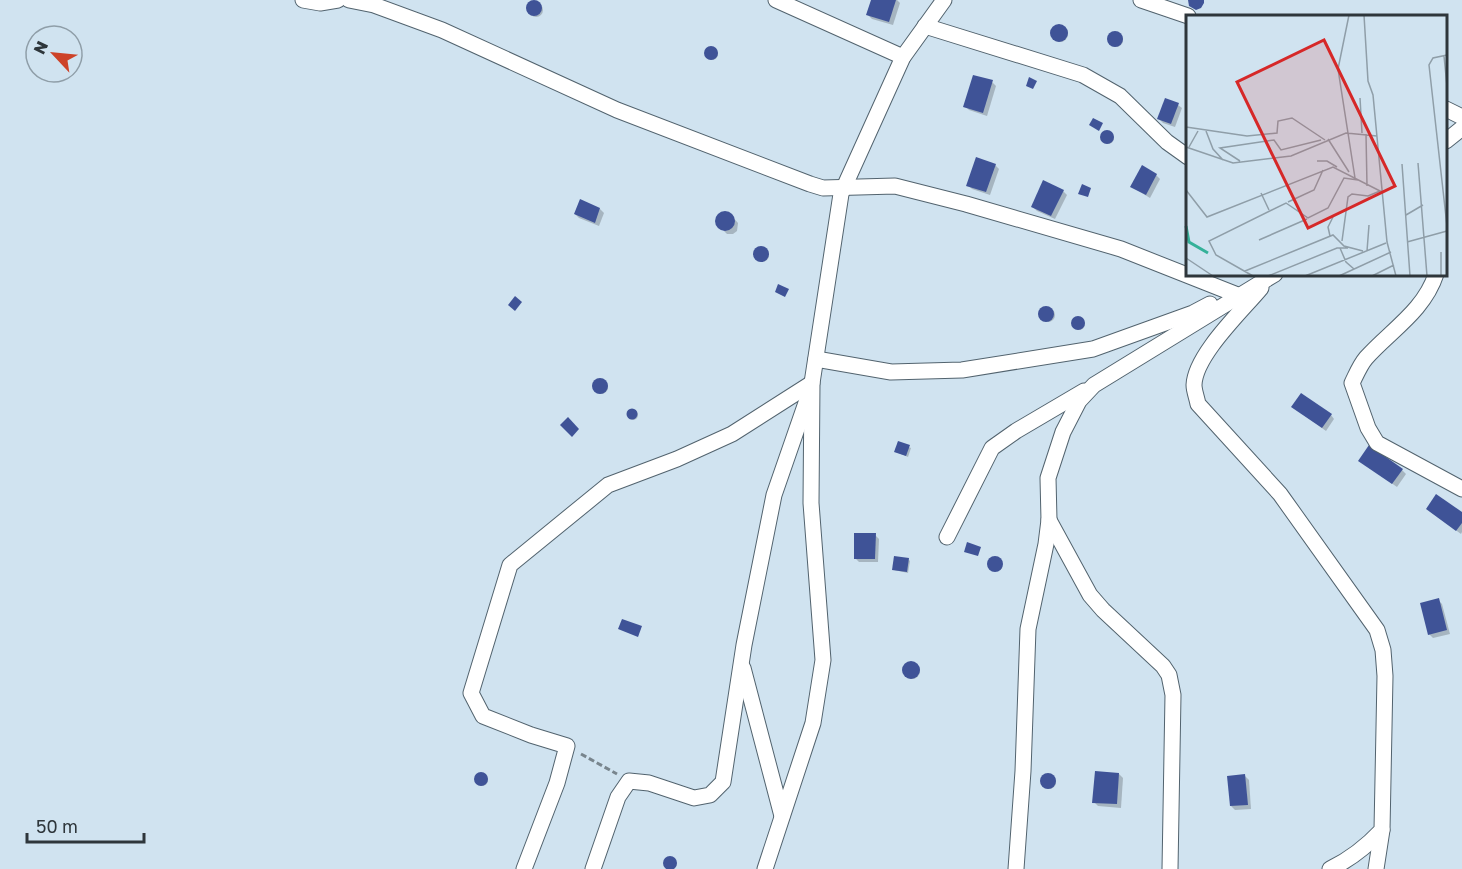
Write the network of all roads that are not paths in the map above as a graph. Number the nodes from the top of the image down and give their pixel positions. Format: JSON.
{"nodes":[{"id":1,"x":303,"y":0,"type":"edge"},
{"id":2,"x":338,"y":0,"type":"edge"},
{"id":3,"x":349,"y":0,"type":"edge"},
{"id":4,"x":776,"y":0,"type":"edge"},
{"id":5,"x":944,"y":0,"type":"edge"},
{"id":6,"x":1141,"y":0,"type":"edge"},
{"id":7,"x":1186,"y":15,"type":"edge"},
{"id":8,"x":925,"y":26,"type":"junction"},
{"id":9,"x":903,"y":57,"type":"junction"},
{"id":10,"x":1447,"y":110,"type":"edge"},
{"id":11,"x":1462,"y":117,"type":"edge"},
{"id":12,"x":1462,"y":128,"type":"edge"},
{"id":13,"x":1447,"y":140,"type":"edge"},
{"id":14,"x":1186,"y":156,"type":"edge"},
{"id":15,"x":844,"y":188,"type":"junction"},
{"id":16,"x":1186,"y":274,"type":"edge"},
{"id":17,"x":1190,"y":276,"type":"edge"},
{"id":18,"x":1273,"y":276,"type":"edge"},
{"id":19,"x":1435,"y":276,"type":"edge"},
{"id":20,"x":1236,"y":294,"type":"junction"},
{"id":21,"x":816,"y":359,"type":"junction"},
{"id":22,"x":812,"y":383,"type":"junction"},
{"id":23,"x":1094,"y":385,"type":"junction"},
{"id":24,"x":1462,"y":489,"type":"edge"},
{"id":25,"x":1049,"y":520,"type":"junction"},
{"id":26,"x":947,"y":537,"type":"dead end"},
{"id":27,"x":741,"y":662,"type":"junction"},
{"id":28,"x":782,"y":816,"type":"junction"},
{"id":29,"x":1382,"y":830,"type":"junction"},
{"id":30,"x":524,"y":869,"type":"edge"},
{"id":31,"x":593,"y":869,"type":"edge"},
{"id":32,"x":765,"y":869,"type":"edge"},
{"id":33,"x":1016,"y":869,"type":"edge"},
{"id":34,"x":1170,"y":869,"type":"edge"},
{"id":35,"x":1330,"y":869,"type":"edge"},
{"id":36,"x":1376,"y":869,"type":"edge"}],
"edges":[{"from":1,"to":2,"type":"street"},
{"from":3,"to":15,"type":"street"},
{"from":4,"to":9,"type":"street"},
{"from":5,"to":8,"type":"street"},
{"from":6,"to":7,"type":"street"},
{"from":8,"to":9,"type":"street"},
{"from":8,"to":14,"type":"street"},
{"from":9,"to":15,"type":"street"},
{"from":10,"to":11,"type":"street"},
{"from":12,"to":13,"type":"street"},
{"from":15,"to":16,"type":"street"},
{"from":15,"to":21,"type":"street"},
{"from":17,"to":20,"type":"street"},
{"from":18,"to":20,"type":"street"},
{"from":18,"to":29,"type":"street"},
{"from":19,"to":24,"type":"street"},
{"from":20,"to":21,"type":"street"},
{"from":20,"to":23,"type":"street"},
{"from":21,"to":22,"type":"street"},
{"from":22,"to":27,"type":"street"},
{"from":22,"to":28,"type":"street"},
{"from":22,"to":30,"type":"street"},
{"from":23,"to":25,"type":"street"},
{"from":23,"to":26,"type":"street"},
{"from":25,"to":33,"type":"street"},
{"from":25,"to":34,"type":"street"},
{"from":27,"to":28,"type":"street"},
{"from":27,"to":31,"type":"street"},
{"from":28,"to":32,"type":"street"},
{"from":29,"to":35,"type":"street"},
{"from":29,"to":36,"type":"street"}]}
